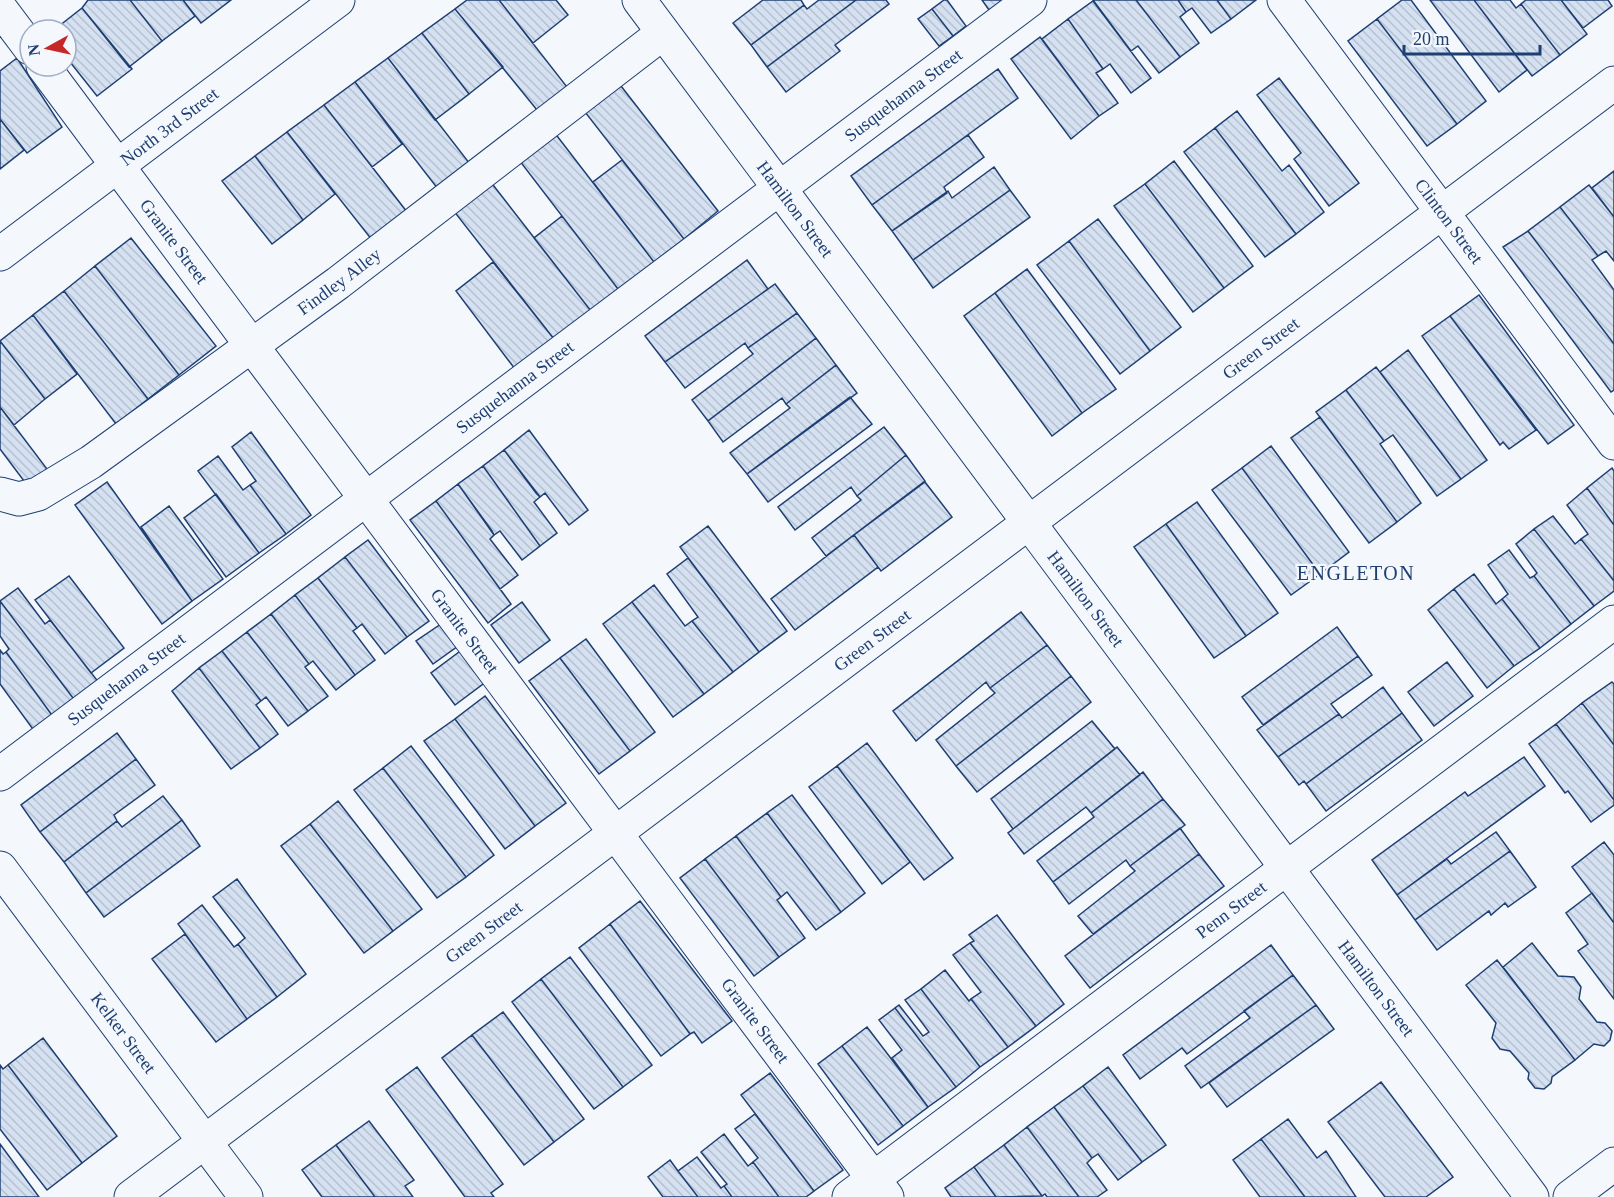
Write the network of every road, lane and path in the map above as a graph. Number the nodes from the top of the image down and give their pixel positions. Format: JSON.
{"nodes":[{"id":1,"x":338,"y":0,"type":"edge"},
{"id":2,"x":639,"y":0,"type":"edge"},
{"id":3,"x":1030,"y":0,"type":"edge"},
{"id":4,"x":1284,"y":0,"type":"edge"},
{"id":5,"x":0,"y":8,"type":"edge"},
{"id":6,"x":18,"y":32,"type":"edge"},
{"id":7,"x":663,"y":33,"type":"junction"},
{"id":8,"x":52,"y":78,"type":"edge"},
{"id":9,"x":1614,"y":83,"type":"edge"},
{"id":10,"x":117,"y":166,"type":"junction"},
{"id":11,"x":779,"y":188,"type":"junction"},
{"id":12,"x":1442,"y":212,"type":"junction"},
{"id":13,"x":0,"y":254,"type":"edge"},
{"id":14,"x":252,"y":346,"type":"junction"},
{"id":15,"x":1614,"y":442,"type":"edge"},
{"id":16,"x":0,"y":494,"type":"edge"},
{"id":17,"x":366,"y":498,"type":"junction"},
{"id":18,"x":1029,"y":522,"type":"junction"},
{"id":19,"x":1614,"y":622,"type":"edge"},
{"id":20,"x":0,"y":774,"type":"edge"},
{"id":21,"x":615,"y":833,"type":"junction"},
{"id":22,"x":0,"y":868,"type":"edge"},
{"id":23,"x":1287,"y":868,"type":"junction"},
{"id":24,"x":204,"y":1142,"type":"junction"},
{"id":25,"x":1614,"y":1164,"type":"edge"},
{"id":26,"x":870,"y":1191,"type":"edge"},
{"id":27,"x":131,"y":1197,"type":"edge"},
{"id":28,"x":246,"y":1197,"type":"edge"},
{"id":29,"x":1532,"y":1197,"type":"edge"},
{"id":30,"x":1570,"y":1197,"type":"edge"}],
"edges":[{"from":1,"to":10,"type":"street","name":"North 3rd Street"},
{"from":2,"to":7,"type":"street","name":"Hamilton Street"},
{"from":3,"to":11,"type":"street","name":"Susquehanna Street"},
{"from":4,"to":12,"type":"street","name":"Clinton Street"},
{"from":5,"to":6,"type":"street"},
{"from":7,"to":11,"type":"street","name":"Hamilton Street"},
{"from":7,"to":14,"type":"street","name":"Findley Alley"},
{"from":8,"to":10,"type":"street","name":"Granite Street"},
{"from":9,"to":12,"type":"street","name":"Green Street"},
{"from":10,"to":13,"type":"street","name":"North 3rd Street"},
{"from":10,"to":14,"type":"street","name":"Granite Street"},
{"from":11,"to":17,"type":"street","name":"Susquehanna Street"},
{"from":11,"to":18,"type":"street","name":"Hamilton Street"},
{"from":12,"to":15,"type":"street","name":"Clinton Street"},
{"from":12,"to":18,"type":"street","name":"Green Street"},
{"from":14,"to":16,"type":"street","name":"Findley Alley"},
{"from":14,"to":17,"type":"street","name":"Granite Street"},
{"from":17,"to":20,"type":"street","name":"Susquehanna Street"},
{"from":17,"to":21,"type":"street","name":"Granite Street"},
{"from":18,"to":21,"type":"street","name":"Green Street"},
{"from":18,"to":23,"type":"street","name":"Hamilton Street"},
{"from":19,"to":23,"type":"street","name":"Penn Street"},
{"from":21,"to":24,"type":"street","name":"Green Street"},
{"from":21,"to":26,"type":"street","name":"Granite Street"},
{"from":22,"to":24,"type":"street","name":"Kelker Street"},
{"from":23,"to":26,"type":"street","name":"Penn Street"},
{"from":23,"to":29,"type":"street","name":"Hamilton Street"},
{"from":24,"to":27,"type":"street","name":"Green Street"},
{"from":24,"to":28,"type":"street","name":"Kelker Street"},
{"from":25,"to":30,"type":"street"}]}
